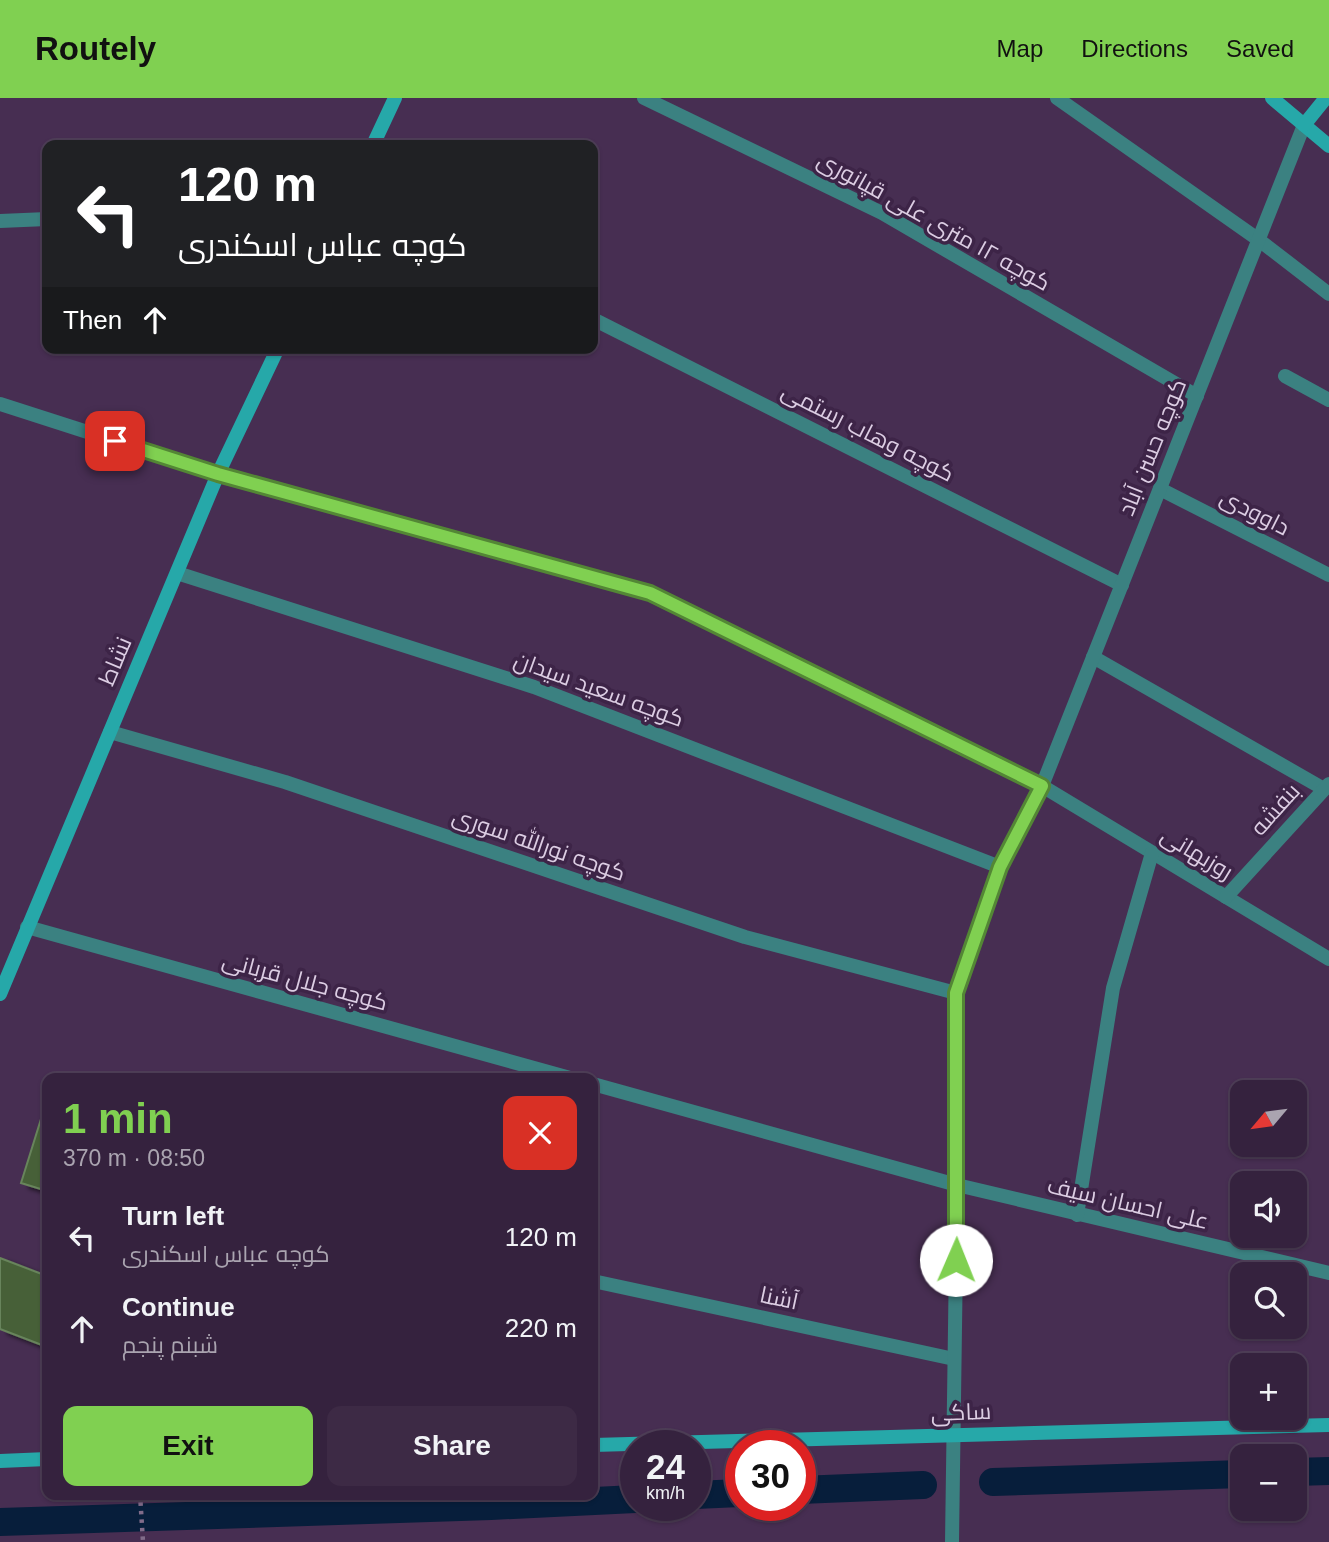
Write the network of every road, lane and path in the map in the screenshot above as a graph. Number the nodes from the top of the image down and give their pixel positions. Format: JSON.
{"nodes":[{"id":1,"x":395,"y":98,"type":"edge"},
{"id":2,"x":644,"y":98,"type":"edge"},
{"id":3,"x":1057,"y":98,"type":"edge"},
{"id":4,"x":1272,"y":98,"type":"edge"},
{"id":5,"x":1326,"y":100,"type":"edge"},
{"id":6,"x":1304,"y":125,"type":"junction"},
{"id":7,"x":375,"y":140,"type":"edge"},
{"id":8,"x":1329,"y":146,"type":"edge"},
{"id":9,"x":42,"y":219,"type":"edge"},
{"id":10,"x":0,"y":221,"type":"edge"},
{"id":11,"x":1259,"y":240,"type":"junction"},
{"id":12,"x":1329,"y":293,"type":"edge"},
{"id":13,"x":598,"y":322,"type":"edge"},
{"id":14,"x":275,"y":354,"type":"edge"},
{"id":15,"x":1285,"y":376,"type":"dead end"},
{"id":16,"x":1197,"y":396,"type":"junction"},
{"id":17,"x":1329,"y":400,"type":"edge"},
{"id":18,"x":0,"y":404,"type":"edge"},
{"id":19,"x":218,"y":474,"type":"junction"},
{"id":20,"x":1160,"y":489,"type":"junction"},
{"id":21,"x":177,"y":573,"type":"junction"},
{"id":22,"x":1329,"y":575,"type":"edge"},
{"id":23,"x":1122,"y":585,"type":"junction"},
{"id":24,"x":1093,"y":657,"type":"junction"},
{"id":25,"x":110,"y":732,"type":"junction"},
{"id":26,"x":1042,"y":786,"type":"junction"},
{"id":27,"x":1327,"y":786,"type":"edge"},
{"id":28,"x":1153,"y":853,"type":"junction"},
{"id":29,"x":1000,"y":867,"type":"junction"},
{"id":30,"x":1226,"y":897,"type":"junction"},
{"id":31,"x":27,"y":928,"type":"junction"},
{"id":32,"x":1329,"y":959,"type":"edge"},
{"id":33,"x":956,"y":993,"type":"junction"},
{"id":34,"x":0,"y":994,"type":"edge"},
{"id":35,"x":552,"y":1073,"type":"edge"},
{"id":36,"x":598,"y":1085,"type":"edge"},
{"id":37,"x":957,"y":1185,"type":"junction"},
{"id":38,"x":1077,"y":1214,"type":"junction"},
{"id":39,"x":1329,"y":1273,"type":"edge"},
{"id":40,"x":598,"y":1282,"type":"edge"},
{"id":41,"x":954,"y":1359,"type":"junction"},
{"id":42,"x":1329,"y":1425,"type":"edge"},
{"id":43,"x":953,"y":1435,"type":"junction"},
{"id":44,"x":598,"y":1445,"type":"edge"},
{"id":45,"x":42,"y":1460,"type":"edge"},
{"id":46,"x":0,"y":1461,"type":"edge"},
{"id":47,"x":140,"y":1500,"type":"edge"},
{"id":48,"x":143,"y":1542,"type":"edge"},
{"id":49,"x":952,"y":1542,"type":"edge"}],
"edges":[{"from":1,"to":7,"type":"street"},
{"from":2,"to":16,"type":"street","name":"کوچه ۱۲ متری علی قپانوری"},
{"from":3,"to":11,"type":"street"},
{"from":4,"to":6,"type":"street"},
{"from":5,"to":6,"type":"street"},
{"from":6,"to":8,"type":"street"},
{"from":6,"to":11,"type":"street","name":"کوچه حسن آباد"},
{"from":9,"to":10,"type":"street"},
{"from":11,"to":12,"type":"street"},
{"from":11,"to":16,"type":"street","name":"کوچه حسن آباد"},
{"from":13,"to":23,"type":"street","name":"کوچه وهاب رستمی"},
{"from":14,"to":19,"type":"street","name":"نشاط"},
{"from":15,"to":17,"type":"street"},
{"from":16,"to":20,"type":"street","name":"کوچه حسن آباد"},
{"from":18,"to":19,"type":"street","name":"روزبهانی"},
{"from":19,"to":21,"type":"street","name":"نشاط"},
{"from":19,"to":26,"type":"street","name":"روزبهانی"},
{"from":20,"to":22,"type":"street","name":"داوودی"},
{"from":20,"to":23,"type":"street","name":"کوچه حسن آباد"},
{"from":21,"to":25,"type":"street","name":"نشاط"},
{"from":21,"to":29,"type":"street","name":"کوچه سعید سیدان"},
{"from":23,"to":24,"type":"street","name":"کوچه حسن آباد"},
{"from":24,"to":26,"type":"street","name":"کوچه حسن آباد"},
{"from":24,"to":27,"type":"street"},
{"from":25,"to":31,"type":"street","name":"نشاط"},
{"from":25,"to":33,"type":"street","name":"کوچه نورالله سوری"},
{"from":26,"to":28,"type":"street","name":"روزبهانی"},
{"from":26,"to":29,"type":"street","name":"کوچه حسن آباد"},
{"from":27,"to":30,"type":"street","name":"بنفشه"},
{"from":28,"to":30,"type":"street","name":"روزبهانی"},
{"from":28,"to":38,"type":"street"},
{"from":29,"to":33,"type":"street","name":"کوچه حسن آباد"},
{"from":30,"to":32,"type":"street","name":"روزبهانی"},
{"from":31,"to":34,"type":"street","name":"نشاط"},
{"from":31,"to":35,"type":"street","name":"کوچه جلال قربانی"},
{"from":33,"to":37,"type":"street","name":"کوچه حسن آباد"},
{"from":36,"to":37,"type":"street"},
{"from":37,"to":38,"type":"street","name":"علی احسان سیف"},
{"from":37,"to":41,"type":"street","name":"کوچه حسن آباد"},
{"from":38,"to":39,"type":"street","name":"علی احسان سیف"},
{"from":40,"to":41,"type":"street","name":"آشنا"},
{"from":41,"to":43,"type":"street","name":"کوچه حسن آباد"},
{"from":42,"to":43,"type":"street","name":"ساکی"},
{"from":43,"to":44,"type":"street","name":"ساکی"},
{"from":43,"to":49,"type":"street","name":"کوچه حسن آباد"},
{"from":45,"to":46,"type":"street"},
{"from":47,"to":48,"type":"path"}]}
